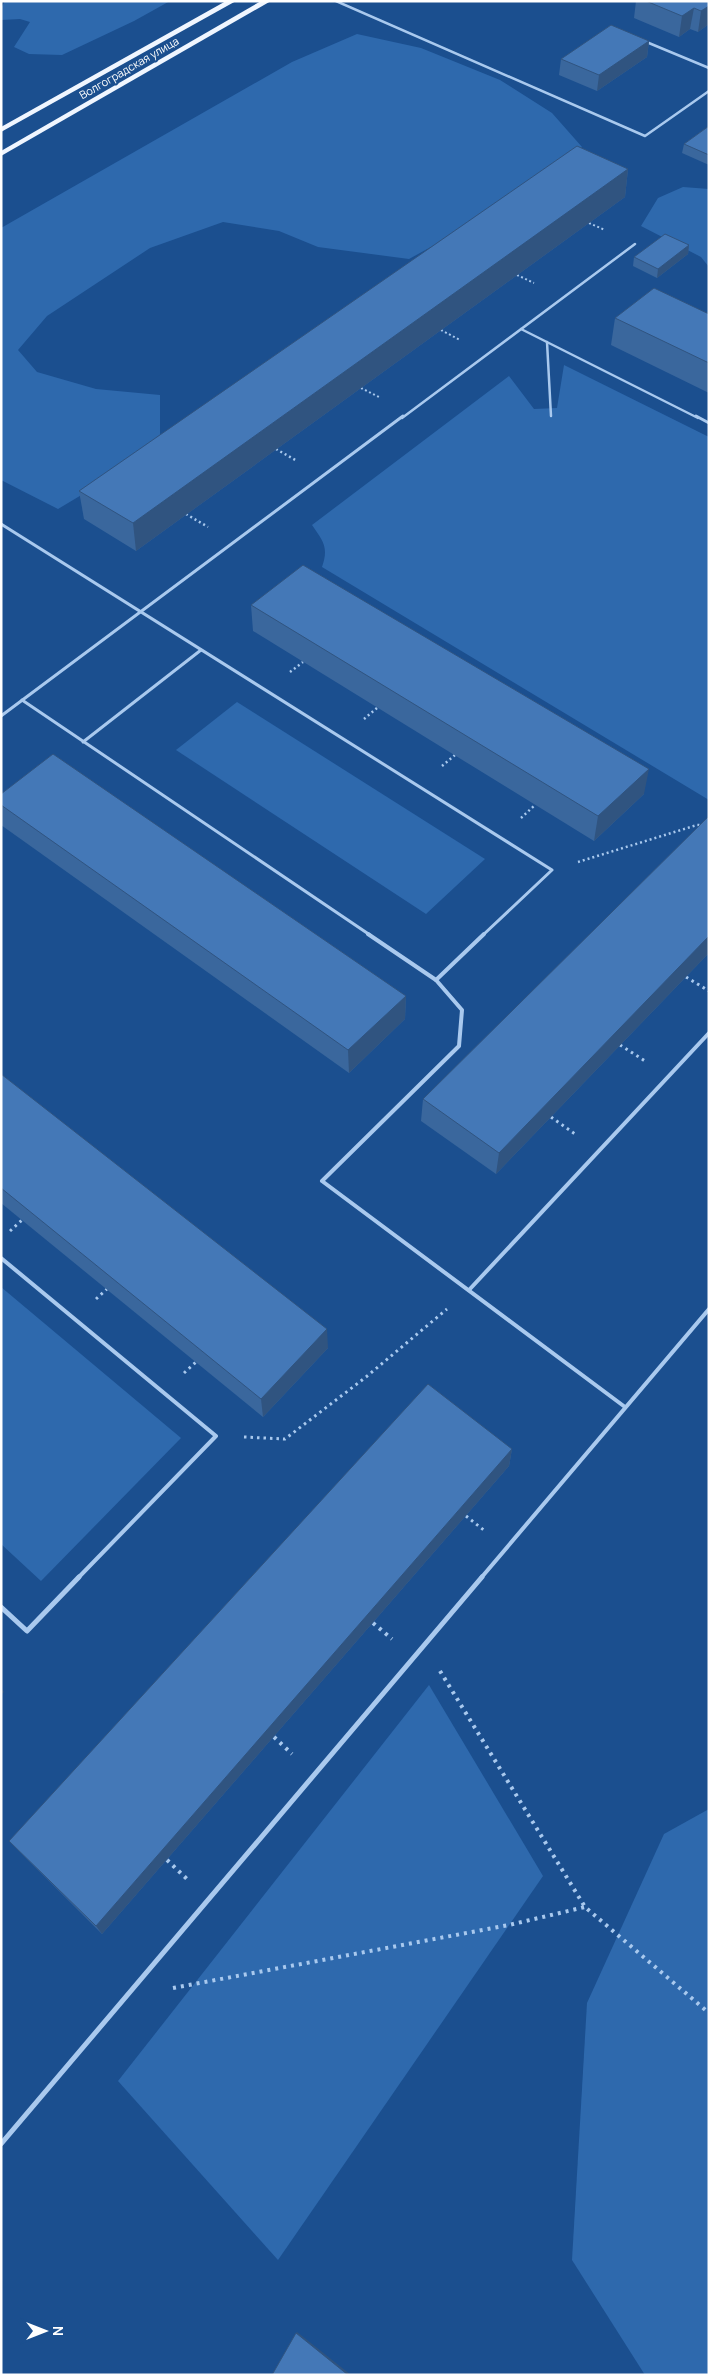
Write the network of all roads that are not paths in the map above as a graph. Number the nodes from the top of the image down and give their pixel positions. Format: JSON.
{"nodes":[{"id":1,"x":232,"y":1,"type":"edge"},
{"id":2,"x":267,"y":1,"type":"edge"},
{"id":3,"x":336,"y":1,"type":"edge"},
{"id":4,"x":639,"y":40,"type":"edge"},
{"id":5,"x":708,"y":68,"type":"edge"},
{"id":6,"x":709,"y":91,"type":"edge"},
{"id":7,"x":1,"y":130,"type":"edge"},
{"id":8,"x":1,"y":154,"type":"edge"},
{"id":9,"x":635,"y":244,"type":"dead end"},
{"id":10,"x":521,"y":329,"type":"junction"},
{"id":11,"x":547,"y":342,"type":"junction"},
{"id":12,"x":551,"y":416,"type":"dead end"},
{"id":13,"x":709,"y":423,"type":"edge"},
{"id":14,"x":1,"y":524,"type":"edge"},
{"id":15,"x":140,"y":612,"type":"junction"},
{"id":16,"x":201,"y":650,"type":"junction"},
{"id":17,"x":22,"y":700,"type":"junction"},
{"id":18,"x":1,"y":716,"type":"edge"},
{"id":19,"x":83,"y":742,"type":"junction"},
{"id":20,"x":436,"y":980,"type":"junction"},
{"id":21,"x":709,"y":1033,"type":"edge"},
{"id":22,"x":1,"y":1258,"type":"edge"},
{"id":23,"x":469,"y":1290,"type":"junction"},
{"id":24,"x":709,"y":1309,"type":"edge"},
{"id":25,"x":626,"y":1407,"type":"junction"},
{"id":26,"x":1,"y":1607,"type":"edge"},
{"id":27,"x":1,"y":2144,"type":"edge"}],
"edges":[{"from":1,"to":7,"type":"main road","name":"Волгоградская улица"},
{"from":2,"to":8,"type":"main road","name":"Волгоградская улица"},
{"from":3,"to":6,"type":"lane"},
{"from":4,"to":5,"type":"lane"},
{"from":9,"to":10,"type":"lane"},
{"from":10,"to":11,"type":"lane"},
{"from":10,"to":15,"type":"lane"},
{"from":11,"to":12,"type":"lane"},
{"from":11,"to":13,"type":"lane"},
{"from":14,"to":15,"type":"lane"},
{"from":15,"to":16,"type":"lane"},
{"from":15,"to":17,"type":"lane"},
{"from":16,"to":19,"type":"lane"},
{"from":16,"to":20,"type":"lane"},
{"from":17,"to":18,"type":"lane"},
{"from":17,"to":19,"type":"lane"},
{"from":19,"to":20,"type":"lane"},
{"from":20,"to":23,"type":"lane"},
{"from":21,"to":23,"type":"lane"},
{"from":22,"to":26,"type":"lane"},
{"from":23,"to":25,"type":"lane"},
{"from":24,"to":25,"type":"lane"},
{"from":25,"to":27,"type":"lane"}]}
